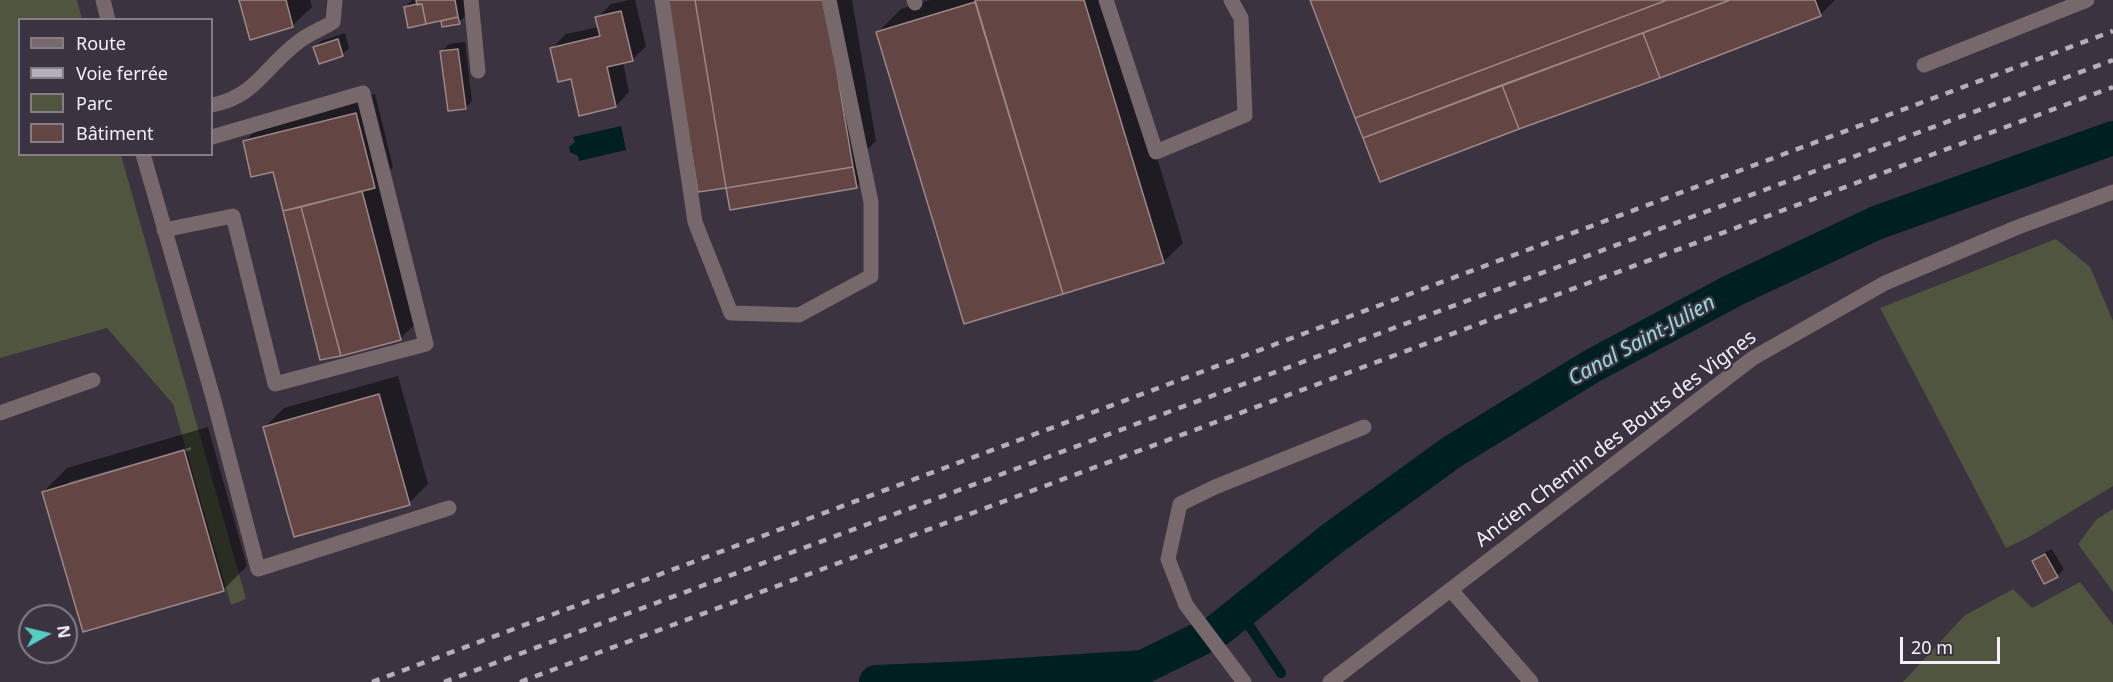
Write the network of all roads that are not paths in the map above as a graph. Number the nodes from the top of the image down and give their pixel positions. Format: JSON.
{"nodes":[{"id":1,"x":103,"y":0,"type":"edge"},
{"id":2,"x":335,"y":0,"type":"edge"},
{"id":3,"x":471,"y":0,"type":"edge"},
{"id":4,"x":662,"y":0,"type":"edge"},
{"id":5,"x":829,"y":0,"type":"edge"},
{"id":6,"x":1106,"y":0,"type":"edge"},
{"id":7,"x":1231,"y":0,"type":"edge"},
{"id":8,"x":2086,"y":0,"type":"edge"},
{"id":9,"x":108,"y":18,"type":"edge"},
{"id":10,"x":1924,"y":65,"type":"dead end"},
{"id":11,"x":478,"y":70,"type":"dead end"},
{"id":12,"x":213,"y":105,"type":"edge"},
{"id":13,"x":213,"y":137,"type":"edge"},
{"id":14,"x":145,"y":156,"type":"edge"},
{"id":15,"x":2113,"y":192,"type":"edge"},
{"id":16,"x":164,"y":230,"type":"junction"},
{"id":17,"x":93,"y":380,"type":"dead end"},
{"id":18,"x":0,"y":413,"type":"edge"},
{"id":19,"x":1364,"y":427,"type":"dead end"},
{"id":20,"x":449,"y":508,"type":"dead end"},
{"id":21,"x":1450,"y":590,"type":"junction"},
{"id":22,"x":1244,"y":682,"type":"edge"},
{"id":23,"x":1330,"y":682,"type":"edge"},
{"id":24,"x":1531,"y":682,"type":"edge"}],
"edges":[{"from":1,"to":9,"type":"street"},
{"from":2,"to":12,"type":"street"},
{"from":3,"to":11,"type":"street"},
{"from":4,"to":5,"type":"street"},
{"from":6,"to":7,"type":"street"},
{"from":8,"to":10,"type":"street"},
{"from":13,"to":16,"type":"street"},
{"from":14,"to":16,"type":"street"},
{"from":15,"to":21,"type":"street","name":"Ancien Chemin des Bouts des Vignes"},
{"from":16,"to":20,"type":"street"},
{"from":17,"to":18,"type":"street"},
{"from":19,"to":22,"type":"street"},
{"from":21,"to":23,"type":"street","name":"Ancien Chemin des Bouts des Vignes"},
{"from":21,"to":24,"type":"street"}]}
